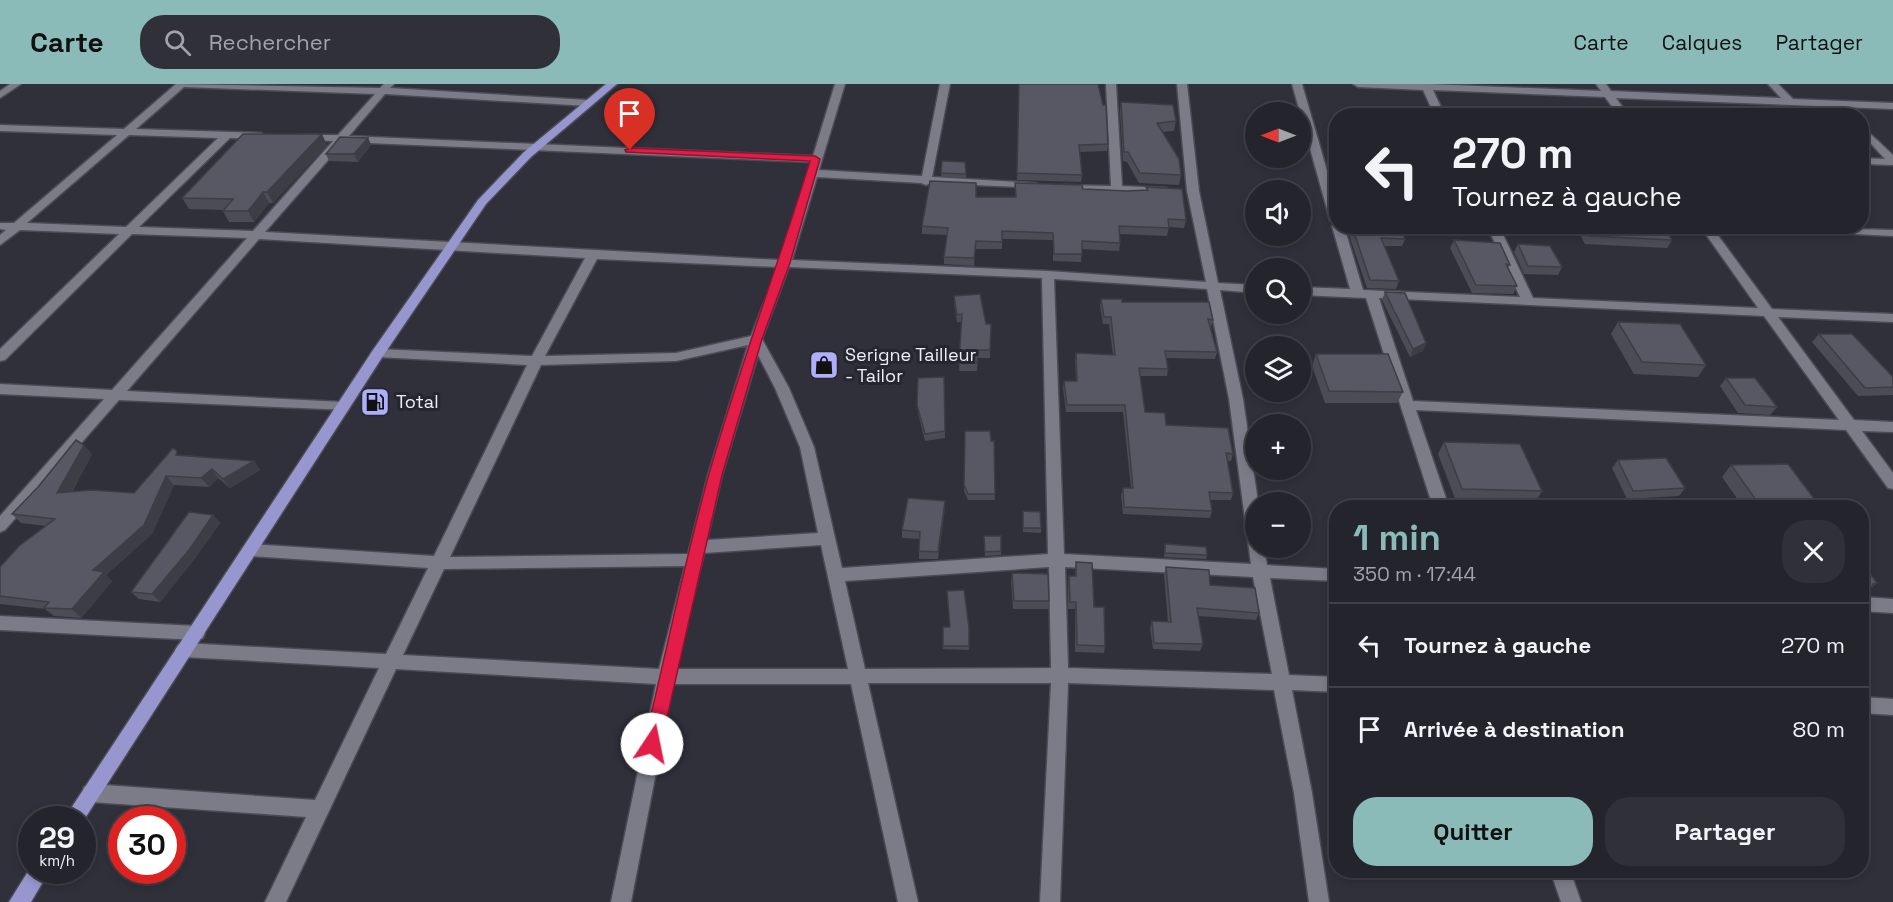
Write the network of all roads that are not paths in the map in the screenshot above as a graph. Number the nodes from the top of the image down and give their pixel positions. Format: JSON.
{"nodes":[{"id":1,"x":16,"y":84,"type":"edge"},
{"id":2,"x":183,"y":84,"type":"edge"},
{"id":3,"x":612,"y":84,"type":"edge"},
{"id":4,"x":840,"y":84,"type":"edge"},
{"id":5,"x":945,"y":84,"type":"edge"},
{"id":6,"x":1111,"y":84,"type":"edge"},
{"id":7,"x":1182,"y":84,"type":"edge"},
{"id":8,"x":1297,"y":84,"type":"edge"},
{"id":9,"x":1358,"y":84,"type":"edge"},
{"id":10,"x":1601,"y":84,"type":"edge"},
{"id":11,"x":1773,"y":84,"type":"edge"},
{"id":12,"x":286,"y":86,"type":"edge"},
{"id":13,"x":1426,"y":86,"type":"edge"},
{"id":14,"x":386,"y":88,"type":"edge"},
{"id":15,"x":0,"y":95,"type":"edge"},
{"id":16,"x":1609,"y":95,"type":"junction"},
{"id":17,"x":588,"y":103,"type":"junction"},
{"id":18,"x":1791,"y":103,"type":"junction"},
{"id":19,"x":1838,"y":104,"type":"junction"},
{"id":20,"x":1893,"y":106,"type":"edge"},
{"id":21,"x":1436,"y":108,"type":"edge"},
{"id":22,"x":1618,"y":108,"type":"edge"},
{"id":23,"x":1842,"y":108,"type":"edge"},
{"id":24,"x":0,"y":128,"type":"edge"},
{"id":25,"x":127,"y":132,"type":"junction"},
{"id":26,"x":227,"y":135,"type":"junction"},
{"id":27,"x":274,"y":136,"type":"edge"},
{"id":28,"x":1869,"y":136,"type":"edge"},
{"id":29,"x":297,"y":137,"type":"edge"},
{"id":30,"x":344,"y":138,"type":"junction"},
{"id":31,"x":537,"y":146,"type":"junction"},
{"id":32,"x":815,"y":159,"type":"junction"},
{"id":33,"x":1869,"y":161,"type":"edge"},
{"id":34,"x":1893,"y":162,"type":"edge"},
{"id":35,"x":811,"y":173,"type":"junction"},
{"id":36,"x":926,"y":182,"type":"junction"},
{"id":37,"x":1117,"y":190,"type":"junction"},
{"id":38,"x":1193,"y":191,"type":"junction"},
{"id":39,"x":1329,"y":196,"type":"edge"},
{"id":40,"x":0,"y":226,"type":"edge"},
{"id":41,"x":17,"y":226,"type":"junction"},
{"id":42,"x":128,"y":232,"type":"junction"},
{"id":43,"x":1869,"y":232,"type":"edge"},
{"id":44,"x":1893,"y":233,"type":"edge"},
{"id":45,"x":1341,"y":234,"type":"edge"},
{"id":46,"x":1497,"y":234,"type":"edge"},
{"id":47,"x":1711,"y":234,"type":"edge"},
{"id":48,"x":256,"y":236,"type":"junction"},
{"id":49,"x":0,"y":241,"type":"edge"},
{"id":50,"x":450,"y":247,"type":"junction"},
{"id":51,"x":593,"y":255,"type":"junction"},
{"id":52,"x":785,"y":263,"type":"junction"},
{"id":53,"x":1048,"y":275,"type":"junction"},
{"id":54,"x":1213,"y":286,"type":"junction"},
{"id":55,"x":1245,"y":288,"type":"edge"},
{"id":56,"x":1311,"y":292,"type":"edge"},
{"id":57,"x":1364,"y":294,"type":"junction"},
{"id":58,"x":1528,"y":301,"type":"junction"},
{"id":59,"x":1767,"y":312,"type":"junction"},
{"id":60,"x":1893,"y":318,"type":"edge"},
{"id":61,"x":756,"y":339,"type":"junction"},
{"id":62,"x":378,"y":352,"type":"junction"},
{"id":63,"x":0,"y":357,"type":"edge"},
{"id":64,"x":536,"y":361,"type":"junction"},
{"id":65,"x":0,"y":389,"type":"edge"},
{"id":66,"x":116,"y":394,"type":"junction"},
{"id":67,"x":1407,"y":405,"type":"junction"},
{"id":68,"x":343,"y":407,"type":"junction"},
{"id":69,"x":1850,"y":425,"type":"junction"},
{"id":70,"x":1893,"y":428,"type":"edge"},
{"id":71,"x":1893,"y":484,"type":"edge"},
{"id":72,"x":1249,"y":492,"type":"edge"},
{"id":73,"x":1439,"y":500,"type":"edge"},
{"id":74,"x":0,"y":526,"type":"edge"},
{"id":75,"x":827,"y":539,"type":"junction"},
{"id":76,"x":251,"y":550,"type":"junction"},
{"id":77,"x":696,"y":553,"type":"junction"},
{"id":78,"x":1258,"y":558,"type":"edge"},
{"id":79,"x":1058,"y":560,"type":"junction"},
{"id":80,"x":439,"y":563,"type":"junction"},
{"id":81,"x":1259,"y":571,"type":"junction"},
{"id":82,"x":835,"y":575,"type":"junction"},
{"id":83,"x":1329,"y":575,"type":"edge"},
{"id":84,"x":1869,"y":604,"type":"edge"},
{"id":85,"x":1893,"y":606,"type":"edge"},
{"id":86,"x":0,"y":623,"type":"edge"},
{"id":87,"x":196,"y":633,"type":"junction"},
{"id":88,"x":184,"y":650,"type":"junction"},
{"id":89,"x":391,"y":662,"type":"junction"},
{"id":90,"x":1060,"y":675,"type":"junction"},
{"id":91,"x":858,"y":676,"type":"junction"},
{"id":92,"x":666,"y":677,"type":"junction"},
{"id":93,"x":1281,"y":683,"type":"junction"},
{"id":94,"x":1329,"y":684,"type":"edge"},
{"id":95,"x":1869,"y":705,"type":"edge"},
{"id":96,"x":1893,"y":707,"type":"edge"},
{"id":97,"x":91,"y":793,"type":"junction"},
{"id":98,"x":82,"y":806,"type":"edge"},
{"id":99,"x":321,"y":809,"type":"junction"},
{"id":100,"x":1563,"y":878,"type":"edge"},
{"id":101,"x":31,"y":884,"type":"edge"},
{"id":102,"x":19,"y":902,"type":"edge"},
{"id":103,"x":275,"y":902,"type":"edge"},
{"id":104,"x":621,"y":902,"type":"edge"},
{"id":105,"x":908,"y":902,"type":"edge"},
{"id":106,"x":1050,"y":902,"type":"edge"},
{"id":107,"x":1319,"y":902,"type":"edge"},
{"id":108,"x":1571,"y":902,"type":"edge"}],
"edges":[{"from":1,"to":15,"type":"street"},
{"from":2,"to":12,"type":"street"},
{"from":2,"to":25,"type":"street"},
{"from":3,"to":17,"type":"main road"},
{"from":4,"to":32,"type":"street"},
{"from":5,"to":36,"type":"street"},
{"from":6,"to":37,"type":"street"},
{"from":7,"to":38,"type":"street"},
{"from":8,"to":39,"type":"street"},
{"from":9,"to":13,"type":"street"},
{"from":10,"to":16,"type":"street"},
{"from":11,"to":18,"type":"street"},
{"from":12,"to":14,"type":"street"},
{"from":13,"to":16,"type":"street"},
{"from":13,"to":21,"type":"street"},
{"from":14,"to":17,"type":"street"},
{"from":14,"to":30,"type":"street"},
{"from":16,"to":18,"type":"street"},
{"from":16,"to":22,"type":"street"},
{"from":17,"to":31,"type":"main road"},
{"from":18,"to":19,"type":"street"},
{"from":19,"to":20,"type":"street"},
{"from":19,"to":23,"type":"street"},
{"from":24,"to":25,"type":"street"},
{"from":25,"to":26,"type":"street"},
{"from":25,"to":41,"type":"street"},
{"from":26,"to":27,"type":"street"},
{"from":26,"to":42,"type":"street"},
{"from":28,"to":34,"type":"street"},
{"from":29,"to":30,"type":"street"},
{"from":30,"to":31,"type":"street"},
{"from":30,"to":48,"type":"street"},
{"from":31,"to":32,"type":"street"},
{"from":31,"to":50,"type":"main road"},
{"from":32,"to":35,"type":"street"},
{"from":33,"to":34,"type":"street"},
{"from":35,"to":36,"type":"street"},
{"from":35,"to":52,"type":"street"},
{"from":36,"to":37,"type":"street"},
{"from":37,"to":38,"type":"street"},
{"from":38,"to":54,"type":"street"},
{"from":40,"to":41,"type":"street"},
{"from":41,"to":42,"type":"street"},
{"from":41,"to":49,"type":"street"},
{"from":42,"to":48,"type":"street"},
{"from":42,"to":63,"type":"street"},
{"from":43,"to":44,"type":"street"},
{"from":45,"to":57,"type":"street"},
{"from":46,"to":58,"type":"street"},
{"from":47,"to":59,"type":"street"},
{"from":48,"to":50,"type":"street"},
{"from":48,"to":66,"type":"street"},
{"from":50,"to":51,"type":"street"},
{"from":50,"to":62,"type":"main road"},
{"from":51,"to":52,"type":"street"},
{"from":51,"to":64,"type":"street"},
{"from":52,"to":53,"type":"street"},
{"from":52,"to":61,"type":"street"},
{"from":53,"to":54,"type":"street"},
{"from":53,"to":79,"type":"street"},
{"from":54,"to":55,"type":"street"},
{"from":54,"to":72,"type":"street"},
{"from":56,"to":57,"type":"street"},
{"from":57,"to":58,"type":"street"},
{"from":57,"to":67,"type":"street"},
{"from":58,"to":59,"type":"street"},
{"from":59,"to":60,"type":"street"},
{"from":59,"to":69,"type":"street"},
{"from":61,"to":64,"type":"street"},
{"from":61,"to":75,"type":"street"},
{"from":61,"to":77,"type":"street"},
{"from":62,"to":64,"type":"street"},
{"from":62,"to":68,"type":"main road"},
{"from":64,"to":80,"type":"street"},
{"from":65,"to":66,"type":"street"},
{"from":66,"to":68,"type":"street"},
{"from":66,"to":74,"type":"street"},
{"from":67,"to":69,"type":"street"},
{"from":67,"to":73,"type":"street"},
{"from":68,"to":76,"type":"main road"},
{"from":69,"to":70,"type":"street"},
{"from":69,"to":71,"type":"street"},
{"from":75,"to":77,"type":"street"},
{"from":75,"to":82,"type":"street"},
{"from":76,"to":80,"type":"street"},
{"from":76,"to":87,"type":"main road"},
{"from":77,"to":80,"type":"street"},
{"from":77,"to":92,"type":"street"},
{"from":78,"to":81,"type":"street"},
{"from":79,"to":81,"type":"street"},
{"from":79,"to":82,"type":"street"},
{"from":79,"to":90,"type":"street"},
{"from":80,"to":89,"type":"street"},
{"from":81,"to":83,"type":"street"},
{"from":81,"to":93,"type":"street"},
{"from":82,"to":91,"type":"street"},
{"from":84,"to":85,"type":"street"},
{"from":86,"to":87,"type":"street"},
{"from":87,"to":88,"type":"main road"},
{"from":88,"to":89,"type":"street"},
{"from":88,"to":97,"type":"main road"},
{"from":89,"to":92,"type":"street"},
{"from":89,"to":99,"type":"street"},
{"from":90,"to":91,"type":"street"},
{"from":90,"to":93,"type":"street"},
{"from":90,"to":106,"type":"street"},
{"from":91,"to":92,"type":"street"},
{"from":91,"to":105,"type":"street"},
{"from":92,"to":104,"type":"street"},
{"from":93,"to":94,"type":"street"},
{"from":93,"to":107,"type":"street"},
{"from":95,"to":96,"type":"street"},
{"from":97,"to":98,"type":"main road"},
{"from":97,"to":99,"type":"street"},
{"from":99,"to":103,"type":"street"},
{"from":100,"to":108,"type":"street"},
{"from":101,"to":102,"type":"main road"}]}
